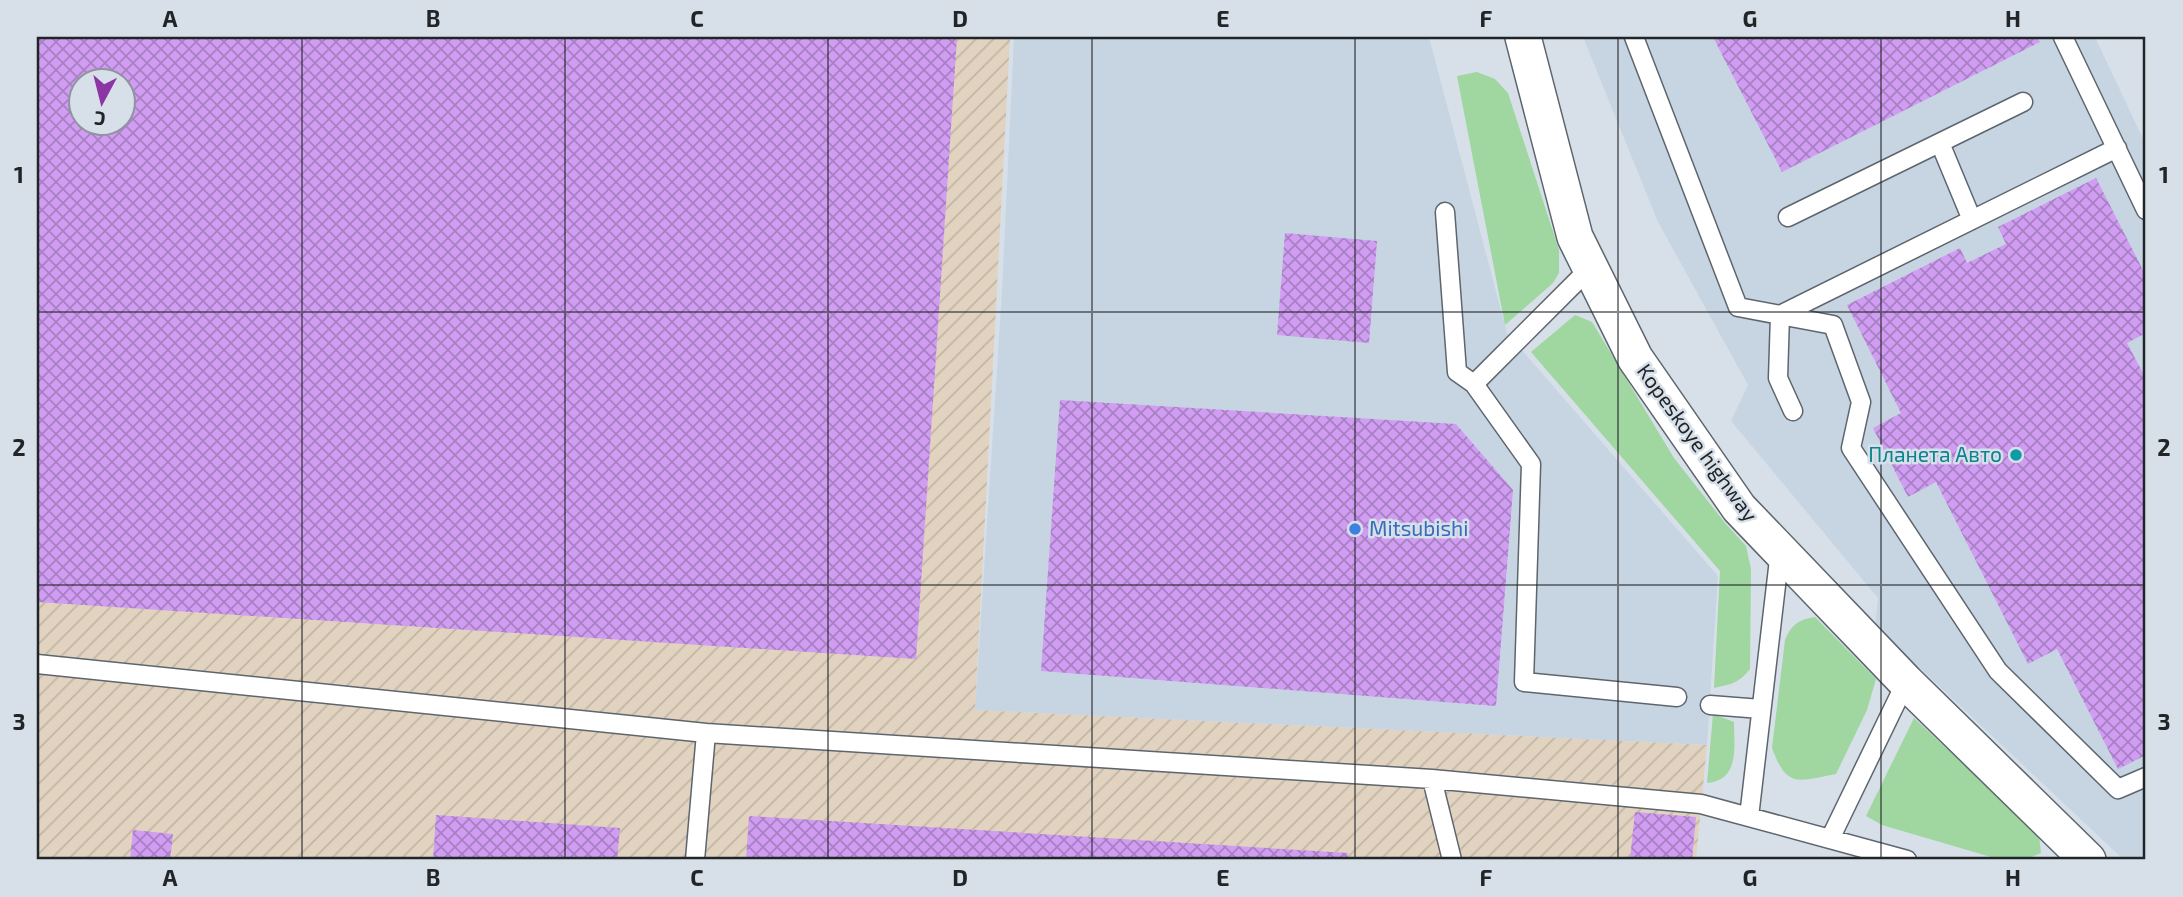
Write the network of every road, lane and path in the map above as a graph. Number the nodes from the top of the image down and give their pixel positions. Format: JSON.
{"nodes":[{"id":1,"x":1523,"y":37,"type":"edge"},
{"id":2,"x":1634,"y":37,"type":"edge"},
{"id":3,"x":2063,"y":37,"type":"edge"},
{"id":4,"x":2023,"y":102,"type":"dead end"},
{"id":5,"x":1940,"y":143,"type":"junction"},
{"id":6,"x":2117,"y":148,"type":"junction"},
{"id":7,"x":2146,"y":209,"type":"edge"},
{"id":8,"x":1445,"y":212,"type":"dead end"},
{"id":9,"x":1788,"y":217,"type":"dead end"},
{"id":10,"x":1972,"y":220,"type":"junction"},
{"id":11,"x":1590,"y":268,"type":"junction"},
{"id":12,"x":1780,"y":314,"type":"junction"},
{"id":13,"x":1474,"y":384,"type":"junction"},
{"id":14,"x":1793,"y":411,"type":"dead end"},
{"id":15,"x":1780,"y":551,"type":"junction"},
{"id":16,"x":37,"y":664,"type":"edge"},
{"id":17,"x":1906,"y":682,"type":"junction"},
{"id":18,"x":1677,"y":697,"type":"dead end"},
{"id":19,"x":1710,"y":705,"type":"dead end"},
{"id":20,"x":1761,"y":709,"type":"junction"},
{"id":21,"x":706,"y":733,"type":"junction"},
{"id":22,"x":2146,"y":777,"type":"edge"},
{"id":23,"x":1432,"y":779,"type":"junction"},
{"id":24,"x":1749,"y":817,"type":"junction"},
{"id":25,"x":1830,"y":839,"type":"junction"},
{"id":26,"x":695,"y":860,"type":"edge"},
{"id":27,"x":1452,"y":860,"type":"edge"},
{"id":28,"x":1907,"y":860,"type":"edge"},
{"id":29,"x":2088,"y":860,"type":"edge"}],
"edges":[{"from":1,"to":11,"type":"street","name":"Kopeskoye highway"},
{"from":2,"to":12,"type":"lane"},
{"from":3,"to":6,"type":"lane"},
{"from":4,"to":5,"type":"lane"},
{"from":5,"to":9,"type":"lane"},
{"from":5,"to":10,"type":"lane"},
{"from":6,"to":7,"type":"lane"},
{"from":6,"to":10,"type":"lane"},
{"from":8,"to":13,"type":"lane"},
{"from":10,"to":12,"type":"lane"},
{"from":11,"to":13,"type":"lane"},
{"from":11,"to":15,"type":"street","name":"Kopeskoye highway"},
{"from":12,"to":14,"type":"lane"},
{"from":12,"to":22,"type":"lane"},
{"from":13,"to":18,"type":"lane"},
{"from":15,"to":17,"type":"street","name":"Kopeskoye highway"},
{"from":15,"to":20,"type":"lane"},
{"from":16,"to":21,"type":"lane"},
{"from":17,"to":25,"type":"lane"},
{"from":17,"to":29,"type":"street","name":"Kopeskoye highway"},
{"from":19,"to":20,"type":"lane"},
{"from":20,"to":24,"type":"lane"},
{"from":21,"to":23,"type":"lane"},
{"from":21,"to":26,"type":"lane"},
{"from":23,"to":24,"type":"lane"},
{"from":23,"to":27,"type":"lane"},
{"from":24,"to":25,"type":"lane"},
{"from":25,"to":28,"type":"lane"}]}
